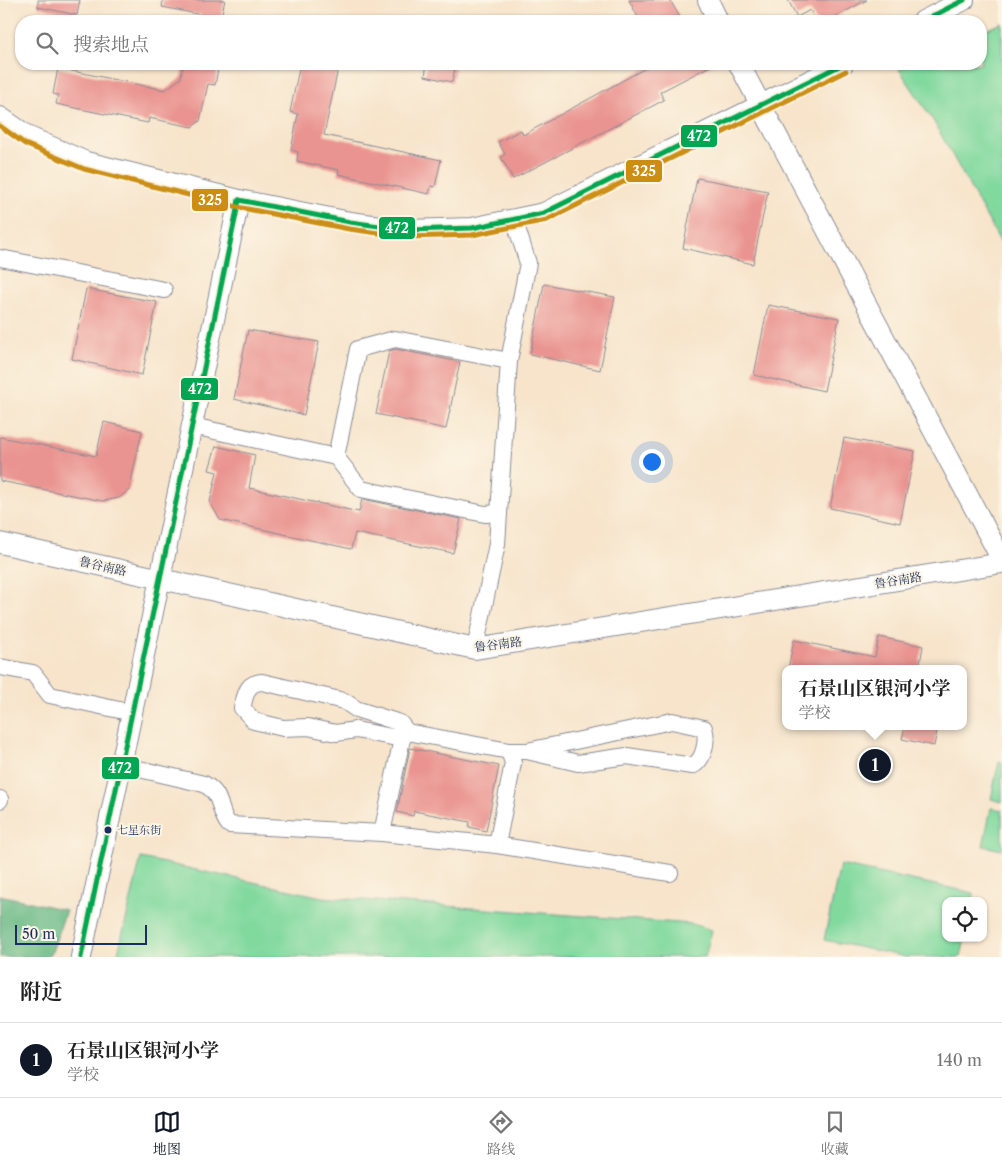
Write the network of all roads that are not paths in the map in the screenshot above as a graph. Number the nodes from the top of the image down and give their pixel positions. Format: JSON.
{"nodes":[{"id":1,"x":708,"y":0,"type":"edge"},
{"id":2,"x":964,"y":0,"type":"edge"},
{"id":3,"x":715,"y":15,"type":"edge"},
{"id":4,"x":935,"y":15,"type":"edge"},
{"id":5,"x":743,"y":70,"type":"edge"},
{"id":6,"x":831,"y":70,"type":"edge"},
{"id":7,"x":761,"y":107,"type":"junction"},
{"id":8,"x":0,"y":117,"type":"edge"},
{"id":9,"x":239,"y":200,"type":"junction"},
{"id":10,"x":514,"y":219,"type":"junction"},
{"id":11,"x":0,"y":258,"type":"edge"},
{"id":12,"x":164,"y":290,"type":"dead end"},
{"id":13,"x":509,"y":361,"type":"junction"},
{"id":14,"x":192,"y":426,"type":"junction"},
{"id":15,"x":336,"y":457,"type":"junction"},
{"id":16,"x":499,"y":513,"type":"junction"},
{"id":17,"x":0,"y":543,"type":"edge"},
{"id":18,"x":1002,"y":562,"type":"edge"},
{"id":19,"x":161,"y":579,"type":"junction"},
{"id":20,"x":475,"y":649,"type":"junction"},
{"id":21,"x":0,"y":667,"type":"edge"},
{"id":22,"x":133,"y":713,"type":"junction"},
{"id":23,"x":405,"y":736,"type":"junction"},
{"id":24,"x":509,"y":751,"type":"junction"},
{"id":25,"x":527,"y":752,"type":"junction"},
{"id":26,"x":122,"y":765,"type":"junction"},
{"id":27,"x":382,"y":833,"type":"junction"},
{"id":28,"x":497,"y":845,"type":"junction"},
{"id":29,"x":670,"y":873,"type":"dead end"},
{"id":30,"x":81,"y":957,"type":"edge"}],
"edges":[{"from":1,"to":3,"type":"street"},
{"from":2,"to":4,"type":"street"},
{"from":5,"to":7,"type":"street"},
{"from":6,"to":7,"type":"street"},
{"from":7,"to":10,"type":"street"},
{"from":7,"to":18,"type":"street"},
{"from":8,"to":9,"type":"street"},
{"from":9,"to":10,"type":"street"},
{"from":9,"to":14,"type":"street"},
{"from":10,"to":13,"type":"street"},
{"from":11,"to":12,"type":"street"},
{"from":13,"to":15,"type":"street"},
{"from":13,"to":16,"type":"street"},
{"from":14,"to":15,"type":"street"},
{"from":14,"to":19,"type":"street"},
{"from":15,"to":16,"type":"street"},
{"from":16,"to":20,"type":"street"},
{"from":17,"to":19,"type":"street","name":"鲁谷南路"},
{"from":18,"to":20,"type":"street","name":"鲁谷南路"},
{"from":19,"to":20,"type":"street","name":"鲁谷南路"},
{"from":19,"to":22,"type":"street"},
{"from":21,"to":22,"type":"street"},
{"from":22,"to":26,"type":"street"},
{"from":23,"to":23,"type":"street"},
{"from":23,"to":24,"type":"street"},
{"from":23,"to":27,"type":"street"},
{"from":24,"to":25,"type":"street"},
{"from":24,"to":28,"type":"street"},
{"from":25,"to":25,"type":"street"},
{"from":26,"to":27,"type":"street"},
{"from":26,"to":30,"type":"street"},
{"from":27,"to":28,"type":"street"},
{"from":28,"to":29,"type":"street"}]}
